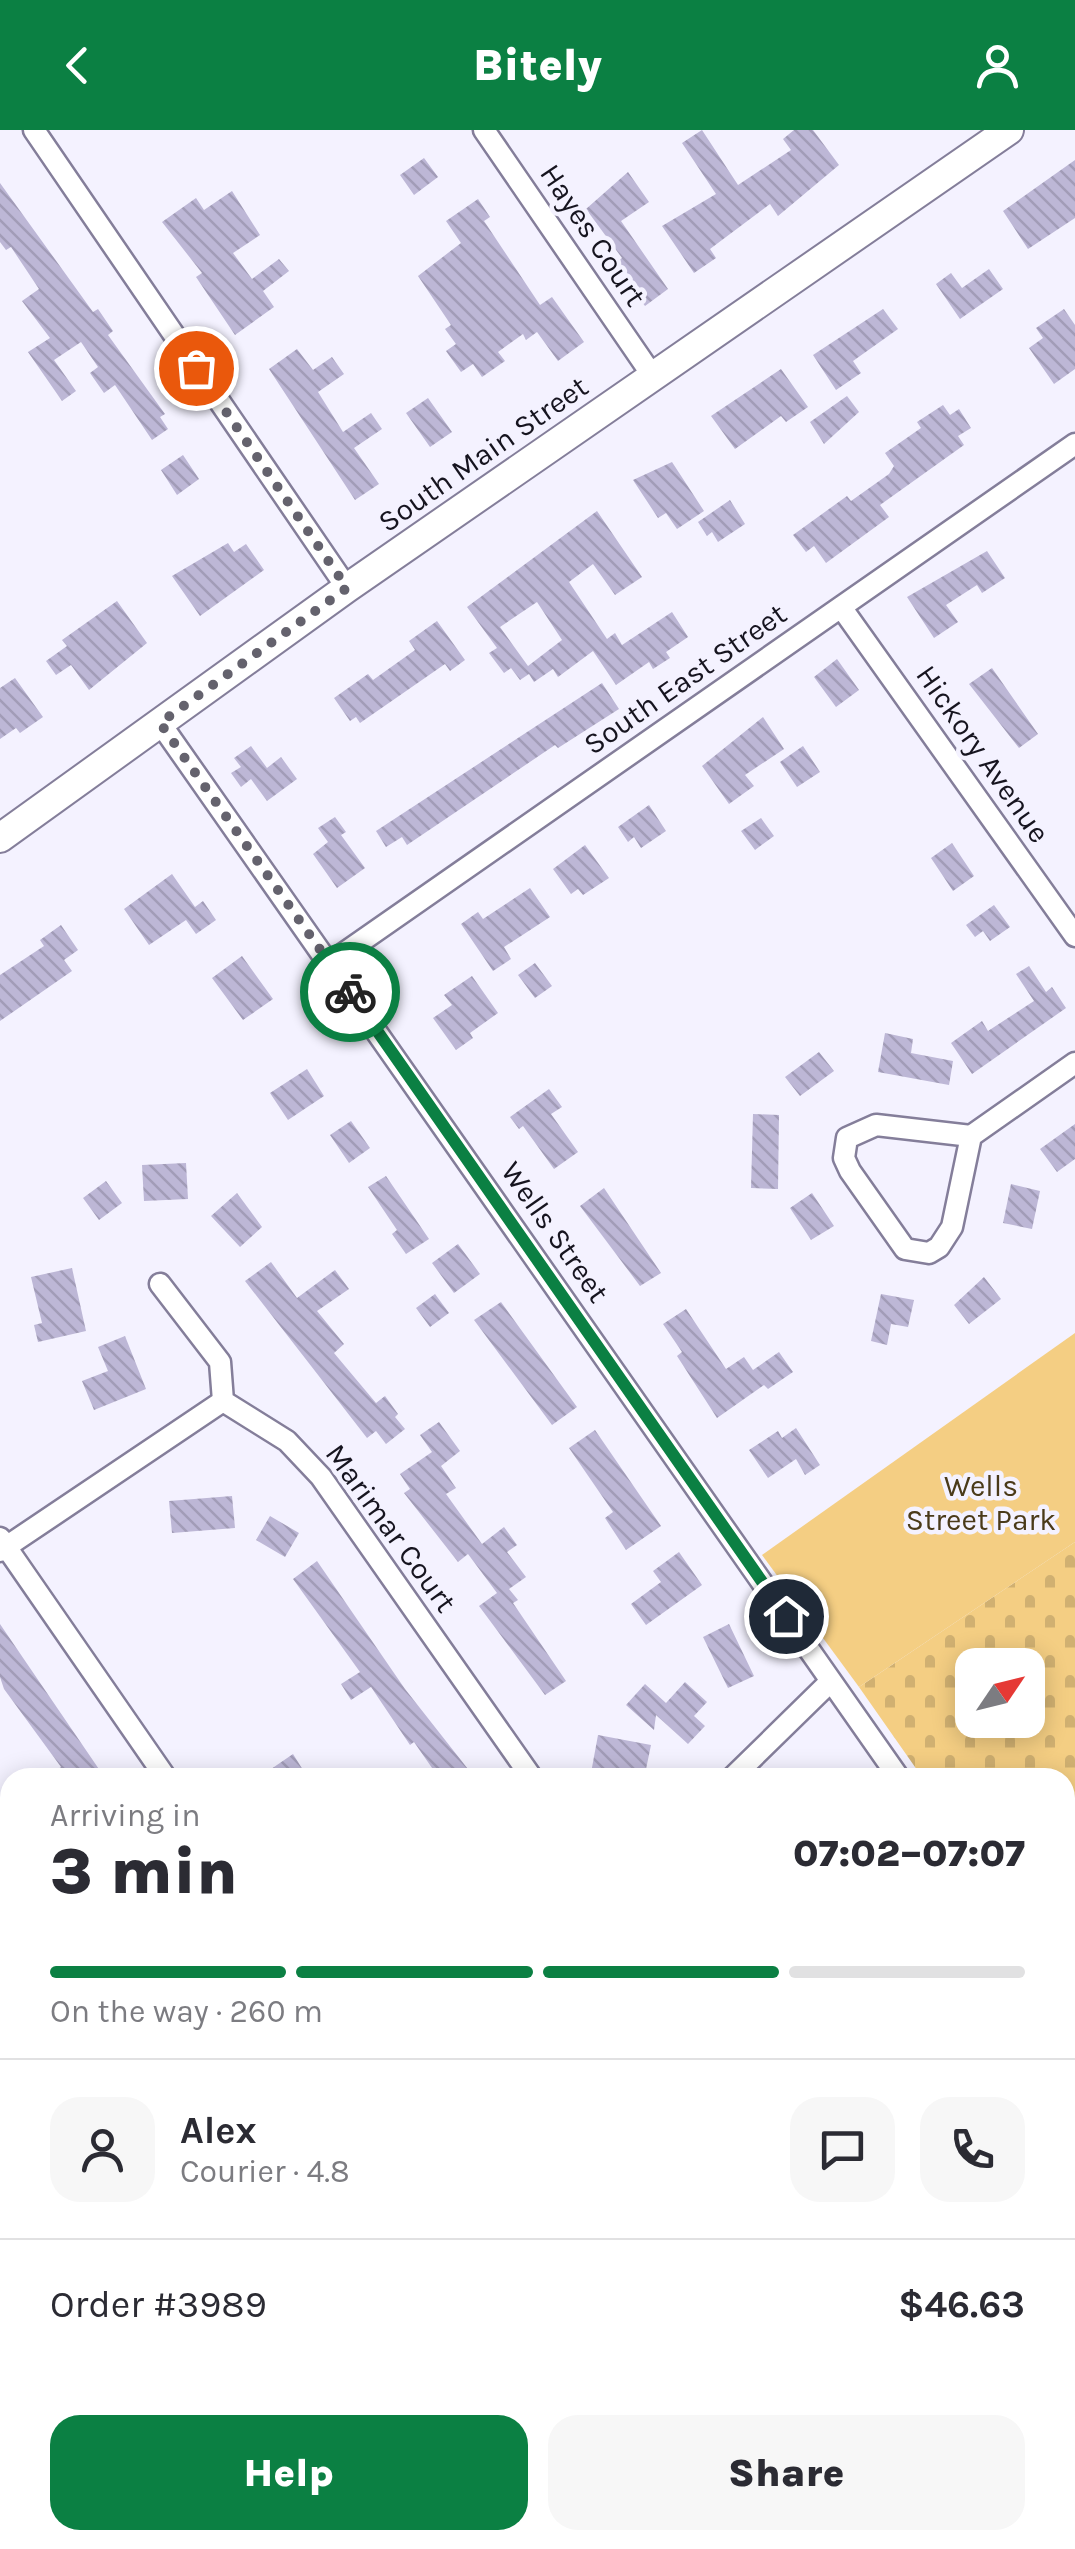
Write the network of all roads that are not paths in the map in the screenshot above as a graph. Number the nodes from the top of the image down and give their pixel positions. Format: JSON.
{"nodes":[{"id":1,"x":34,"y":130,"type":"edge"},
{"id":2,"x":484,"y":130,"type":"edge"},
{"id":3,"x":1009,"y":130,"type":"edge"},
{"id":4,"x":652,"y":375,"type":"junction"},
{"id":5,"x":1075,"y":444,"type":"edge"},
{"id":6,"x":347,"y":588,"type":"junction"},
{"id":7,"x":841,"y":607,"type":"junction"},
{"id":8,"x":160,"y":723,"type":"junction"},
{"id":9,"x":0,"y":838,"type":"edge"},
{"id":10,"x":1075,"y":936,"type":"edge"},
{"id":11,"x":330,"y":963,"type":"junction"},
{"id":12,"x":1075,"y":1063,"type":"edge"},
{"id":13,"x":971,"y":1136,"type":"junction"},
{"id":14,"x":160,"y":1284,"type":"dead end"},
{"id":15,"x":223,"y":1401,"type":"junction"},
{"id":16,"x":2,"y":1545,"type":"edge"},
{"id":17,"x":831,"y":1680,"type":"junction"},
{"id":18,"x":159,"y":1768,"type":"edge"},
{"id":19,"x":525,"y":1768,"type":"edge"},
{"id":20,"x":742,"y":1768,"type":"edge"},
{"id":21,"x":892,"y":1768,"type":"edge"}],
"edges":[{"from":1,"to":6,"type":"street"},
{"from":2,"to":4,"type":"street","name":"Hayes Court"},
{"from":3,"to":4,"type":"street","name":"South Main Street"},
{"from":4,"to":6,"type":"street","name":"South Main Street"},
{"from":5,"to":7,"type":"street","name":"South East Street"},
{"from":6,"to":8,"type":"street","name":"South Main Street"},
{"from":7,"to":10,"type":"street","name":"Hickory Avenue"},
{"from":7,"to":11,"type":"street","name":"South East Street"},
{"from":8,"to":9,"type":"street","name":"South Main Street"},
{"from":8,"to":11,"type":"street","name":"Wells Street"},
{"from":11,"to":17,"type":"street","name":"Wells Street"},
{"from":12,"to":13,"type":"street"},
{"from":13,"to":13,"type":"street"},
{"from":14,"to":15,"type":"street"},
{"from":15,"to":16,"type":"street"},
{"from":15,"to":19,"type":"street","name":"Marimar Court"},
{"from":16,"to":18,"type":"street"},
{"from":17,"to":20,"type":"street"},
{"from":17,"to":21,"type":"street","name":"Wells Street"}]}
